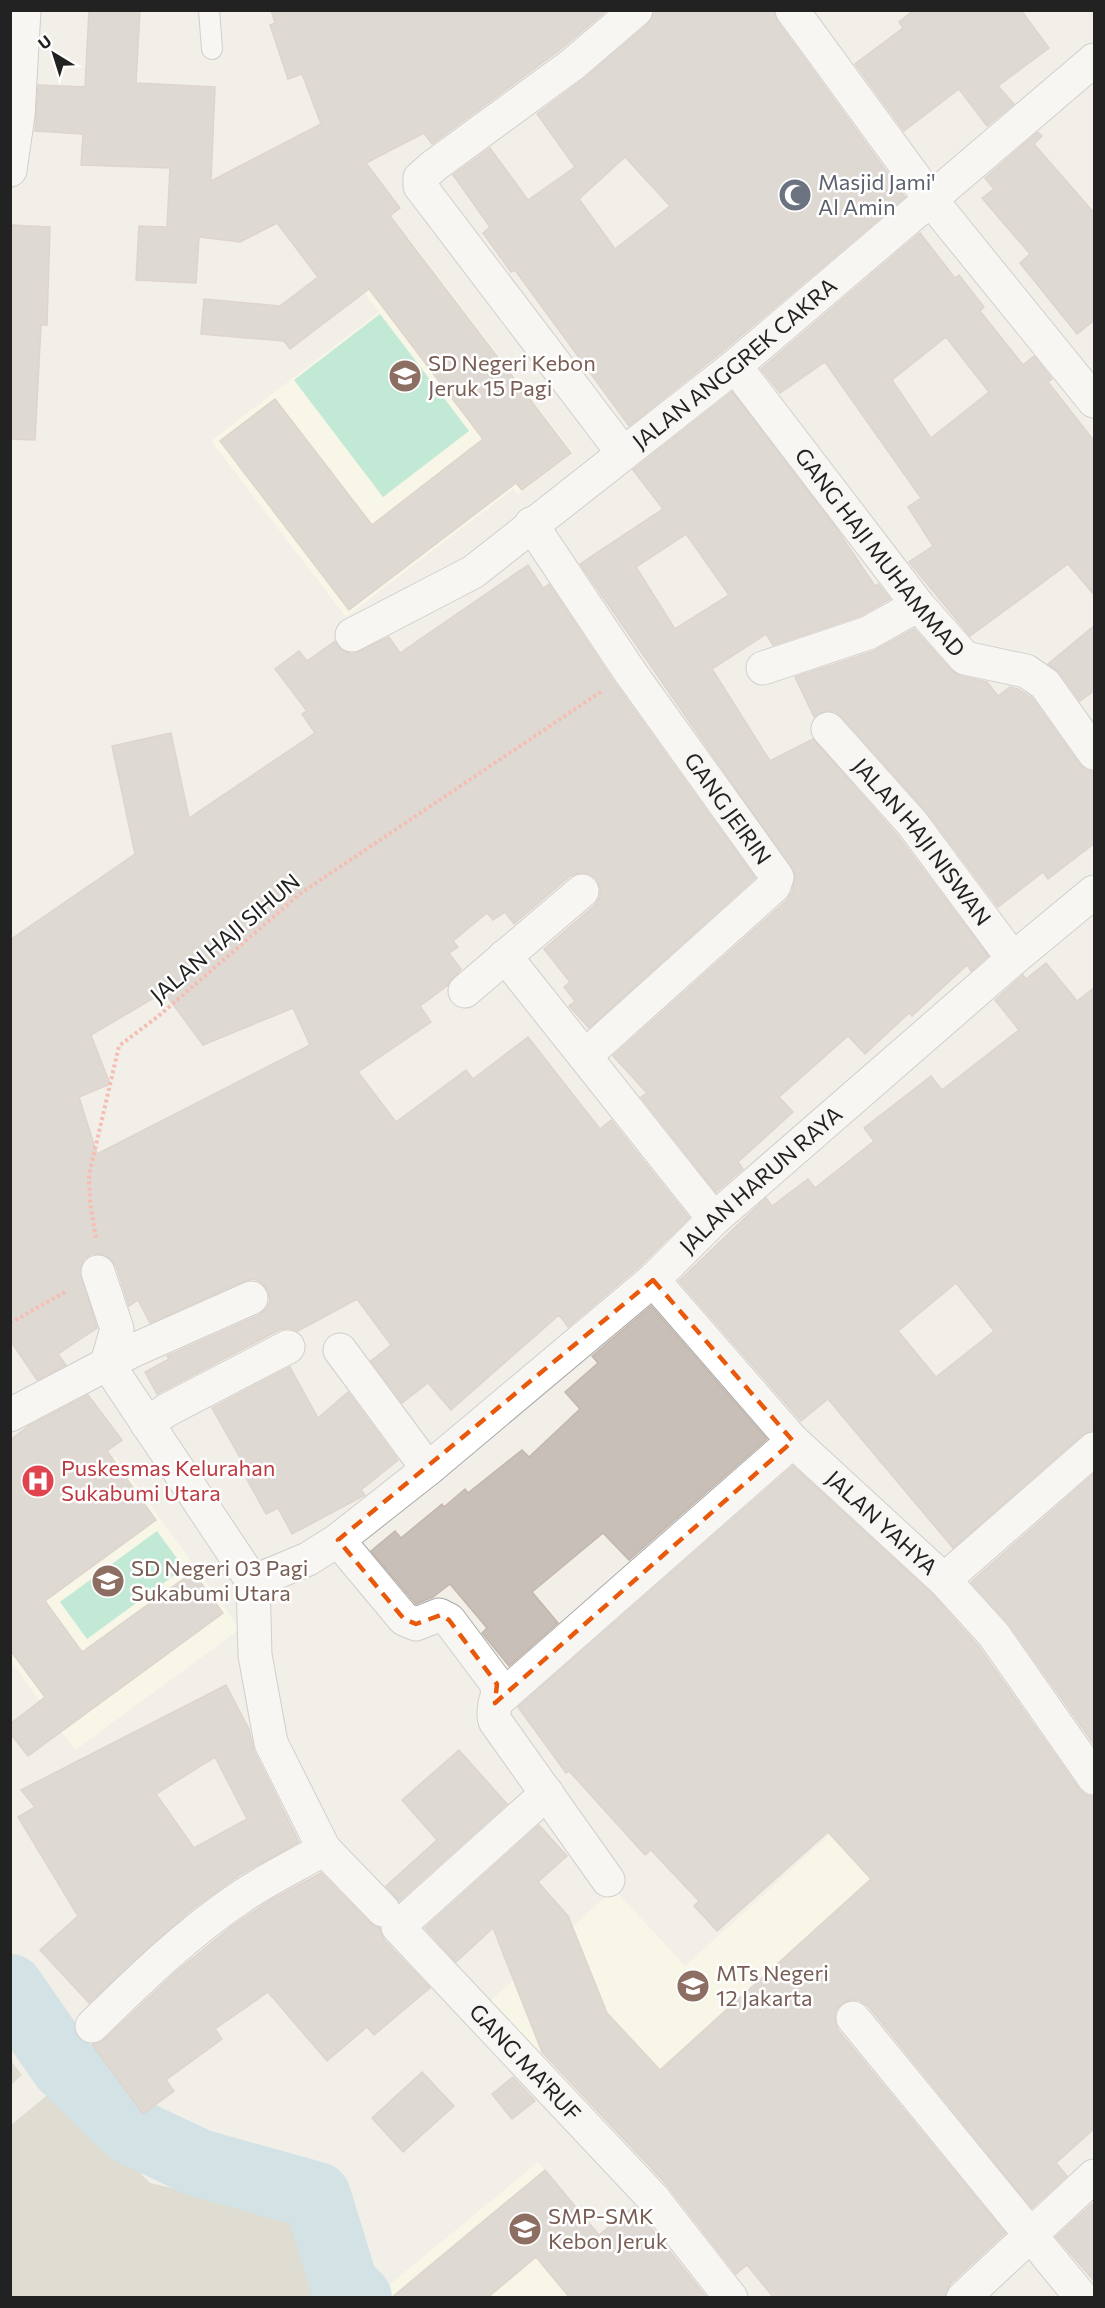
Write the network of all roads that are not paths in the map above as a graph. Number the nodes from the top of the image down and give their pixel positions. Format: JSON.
{"nodes":[{"id":1,"x":24,"y":10,"type":"edge"},
{"id":2,"x":209,"y":10,"type":"edge"},
{"id":3,"x":636,"y":10,"type":"edge"},
{"id":4,"x":792,"y":10,"type":"edge"},
{"id":5,"x":212,"y":49,"type":"dead end"},
{"id":6,"x":1095,"y":60,"type":"edge"},
{"id":7,"x":10,"y":170,"type":"edge"},
{"id":8,"x":932,"y":200,"type":"junction"},
{"id":9,"x":735,"y":366,"type":"junction"},
{"id":10,"x":1095,"y":401,"type":"edge"},
{"id":11,"x":623,"y":453,"type":"junction"},
{"id":12,"x":531,"y":524,"type":"junction"},
{"id":13,"x":918,"y":605,"type":"junction"},
{"id":14,"x":352,"y":634,"type":"dead end"},
{"id":15,"x":763,"y":668,"type":"dead end"},
{"id":16,"x":828,"y":729,"type":"dead end"},
{"id":17,"x":1095,"y":753,"type":"edge"},
{"id":18,"x":582,"y":891,"type":"dead end"},
{"id":19,"x":1095,"y":892,"type":"edge"},
{"id":20,"x":505,"y":956,"type":"junction"},
{"id":21,"x":1013,"y":959,"type":"junction"},
{"id":22,"x":465,"y":991,"type":"dead end"},
{"id":23,"x":585,"y":1056,"type":"junction"},
{"id":24,"x":714,"y":1220,"type":"junction"},
{"id":25,"x":98,"y":1272,"type":"road end"},
{"id":26,"x":653,"y":1280,"type":"junction"},
{"id":27,"x":251,"y":1298,"type":"dead end"},
{"id":28,"x":288,"y":1347,"type":"dead end"},
{"id":29,"x":340,"y":1350,"type":"dead end"},
{"id":30,"x":107,"y":1363,"type":"junction"},
{"id":31,"x":10,"y":1415,"type":"edge"},
{"id":32,"x":147,"y":1424,"type":"junction"},
{"id":33,"x":793,"y":1441,"type":"junction"},
{"id":34,"x":1095,"y":1449,"type":"edge"},
{"id":35,"x":428,"y":1469,"type":"junction"},
{"id":36,"x":338,"y":1540,"type":"junction"},
{"id":37,"x":944,"y":1580,"type":"junction"},
{"id":38,"x":253,"y":1582,"type":"junction"},
{"id":39,"x":495,"y":1703,"type":"junction"},
{"id":40,"x":1095,"y":1778,"type":"edge"},
{"id":41,"x":547,"y":1793,"type":"junction"},
{"id":42,"x":324,"y":1849,"type":"junction"},
{"id":43,"x":608,"y":1880,"type":"dead end"},
{"id":44,"x":390,"y":1919,"type":"junction"},
{"id":45,"x":853,"y":2018,"type":"dead end"},
{"id":46,"x":92,"y":2026,"type":"dead end"},
{"id":47,"x":1095,"y":2176,"type":"edge"},
{"id":48,"x":1030,"y":2235,"type":"junction"},
{"id":49,"x":731,"y":2298,"type":"edge"},
{"id":50,"x":963,"y":2298,"type":"edge"},
{"id":51,"x":1082,"y":2298,"type":"edge"}],
"edges":[{"from":1,"to":7,"type":"street"},
{"from":2,"to":5,"type":"lane"},
{"from":3,"to":11,"type":"street"},
{"from":4,"to":8,"type":"street"},
{"from":6,"to":8,"type":"street","name":"JALAN ANGGREK CAKRA"},
{"from":8,"to":9,"type":"street","name":"JALAN ANGGREK CAKRA"},
{"from":8,"to":10,"type":"street"},
{"from":9,"to":11,"type":"street","name":"JALAN ANGGREK CAKRA"},
{"from":9,"to":13,"type":"street","name":"GANG HAJI MUHAMMAD"},
{"from":11,"to":12,"type":"street","name":"JALAN ANGGREK CAKRA"},
{"from":12,"to":14,"type":"street","name":"JALAN ANGGREK CAKRA"},
{"from":12,"to":23,"type":"street","name":"GANG JEIRIN"},
{"from":13,"to":15,"type":"street"},
{"from":13,"to":17,"type":"street","name":"GANG HAJI MUHAMMAD"},
{"from":16,"to":21,"type":"street","name":"JALAN HAJI NISWAN"},
{"from":18,"to":20,"type":"street"},
{"from":19,"to":21,"type":"street","name":"JALAN HARUN RAYA"},
{"from":20,"to":22,"type":"street"},
{"from":20,"to":23,"type":"street"},
{"from":21,"to":24,"type":"street","name":"JALAN HARUN RAYA"},
{"from":23,"to":24,"type":"street"},
{"from":24,"to":26,"type":"street","name":"JALAN HARUN RAYA"},
{"from":25,"to":30,"type":"street"},
{"from":26,"to":33,"type":"street","name":"JALAN YAHYA"},
{"from":26,"to":35,"type":"street","name":"JALAN HARUN RAYA"},
{"from":27,"to":30,"type":"street"},
{"from":28,"to":32,"type":"street"},
{"from":29,"to":35,"type":"street"},
{"from":30,"to":31,"type":"street"},
{"from":30,"to":32,"type":"street"},
{"from":32,"to":38,"type":"street"},
{"from":33,"to":37,"type":"street","name":"JALAN YAHYA"},
{"from":33,"to":39,"type":"street"},
{"from":34,"to":37,"type":"street"},
{"from":35,"to":36,"type":"street","name":"JALAN HARUN RAYA"},
{"from":36,"to":38,"type":"street","name":"JALAN HARUN RAYA"},
{"from":36,"to":39,"type":"street"},
{"from":37,"to":40,"type":"street","name":"JALAN YAHYA"},
{"from":38,"to":42,"type":"street","name":"GANG MA'RUF"},
{"from":39,"to":41,"type":"street"},
{"from":41,"to":43,"type":"street"},
{"from":41,"to":44,"type":"street"},
{"from":42,"to":44,"type":"street","name":"GANG MA'RUF"},
{"from":42,"to":46,"type":"street"},
{"from":44,"to":49,"type":"street","name":"GANG MA'RUF"},
{"from":45,"to":48,"type":"street"},
{"from":47,"to":48,"type":"street"},
{"from":48,"to":50,"type":"street"},
{"from":48,"to":51,"type":"street"}]}
